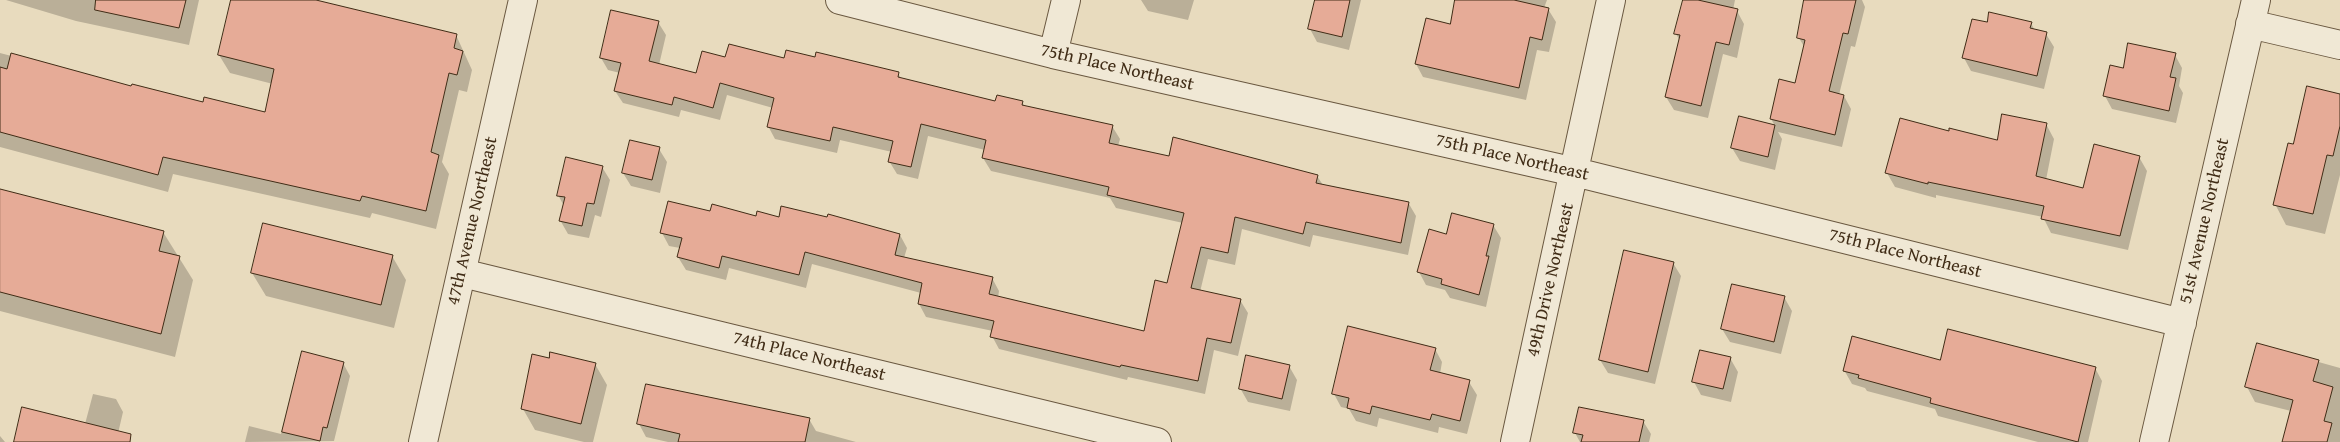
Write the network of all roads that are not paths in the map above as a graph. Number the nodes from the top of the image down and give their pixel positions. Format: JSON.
{"nodes":[{"id":1,"x":523,"y":0,"type":"edge"},
{"id":2,"x":840,"y":0,"type":"edge"},
{"id":3,"x":1066,"y":0,"type":"edge"},
{"id":4,"x":1611,"y":0,"type":"edge"},
{"id":5,"x":2253,"y":12,"type":"edge"},
{"id":6,"x":2340,"y":46,"type":"edge"},
{"id":7,"x":1053,"y":54,"type":"junction"},
{"id":8,"x":1575,"y":172,"type":"junction"},
{"id":9,"x":462,"y":272,"type":"junction"},
{"id":10,"x":2182,"y":323,"type":"junction"},
{"id":11,"x":422,"y":442,"type":"edge"},
{"id":12,"x":1157,"y":442,"type":"edge"},
{"id":13,"x":1514,"y":442,"type":"edge"},
{"id":14,"x":2154,"y":442,"type":"edge"}],
"edges":[{"from":1,"to":9,"type":"street","name":"47th Avenue Northeast"},
{"from":2,"to":7,"type":"street","name":"75th Place Northeast"},
{"from":3,"to":7,"type":"street"},
{"from":4,"to":8,"type":"street","name":"49th Drive Northeast"},
{"from":5,"to":6,"type":"street"},
{"from":5,"to":10,"type":"street","name":"51st Avenue Northeast"},
{"from":7,"to":8,"type":"street","name":"75th Place Northeast"},
{"from":8,"to":10,"type":"street","name":"75th Place Northeast"},
{"from":8,"to":13,"type":"street","name":"49th Drive Northeast"},
{"from":9,"to":11,"type":"street","name":"47th Avenue Northeast"},
{"from":9,"to":12,"type":"street","name":"74th Place Northeast"},
{"from":10,"to":14,"type":"street","name":"51st Avenue Northeast"}]}
